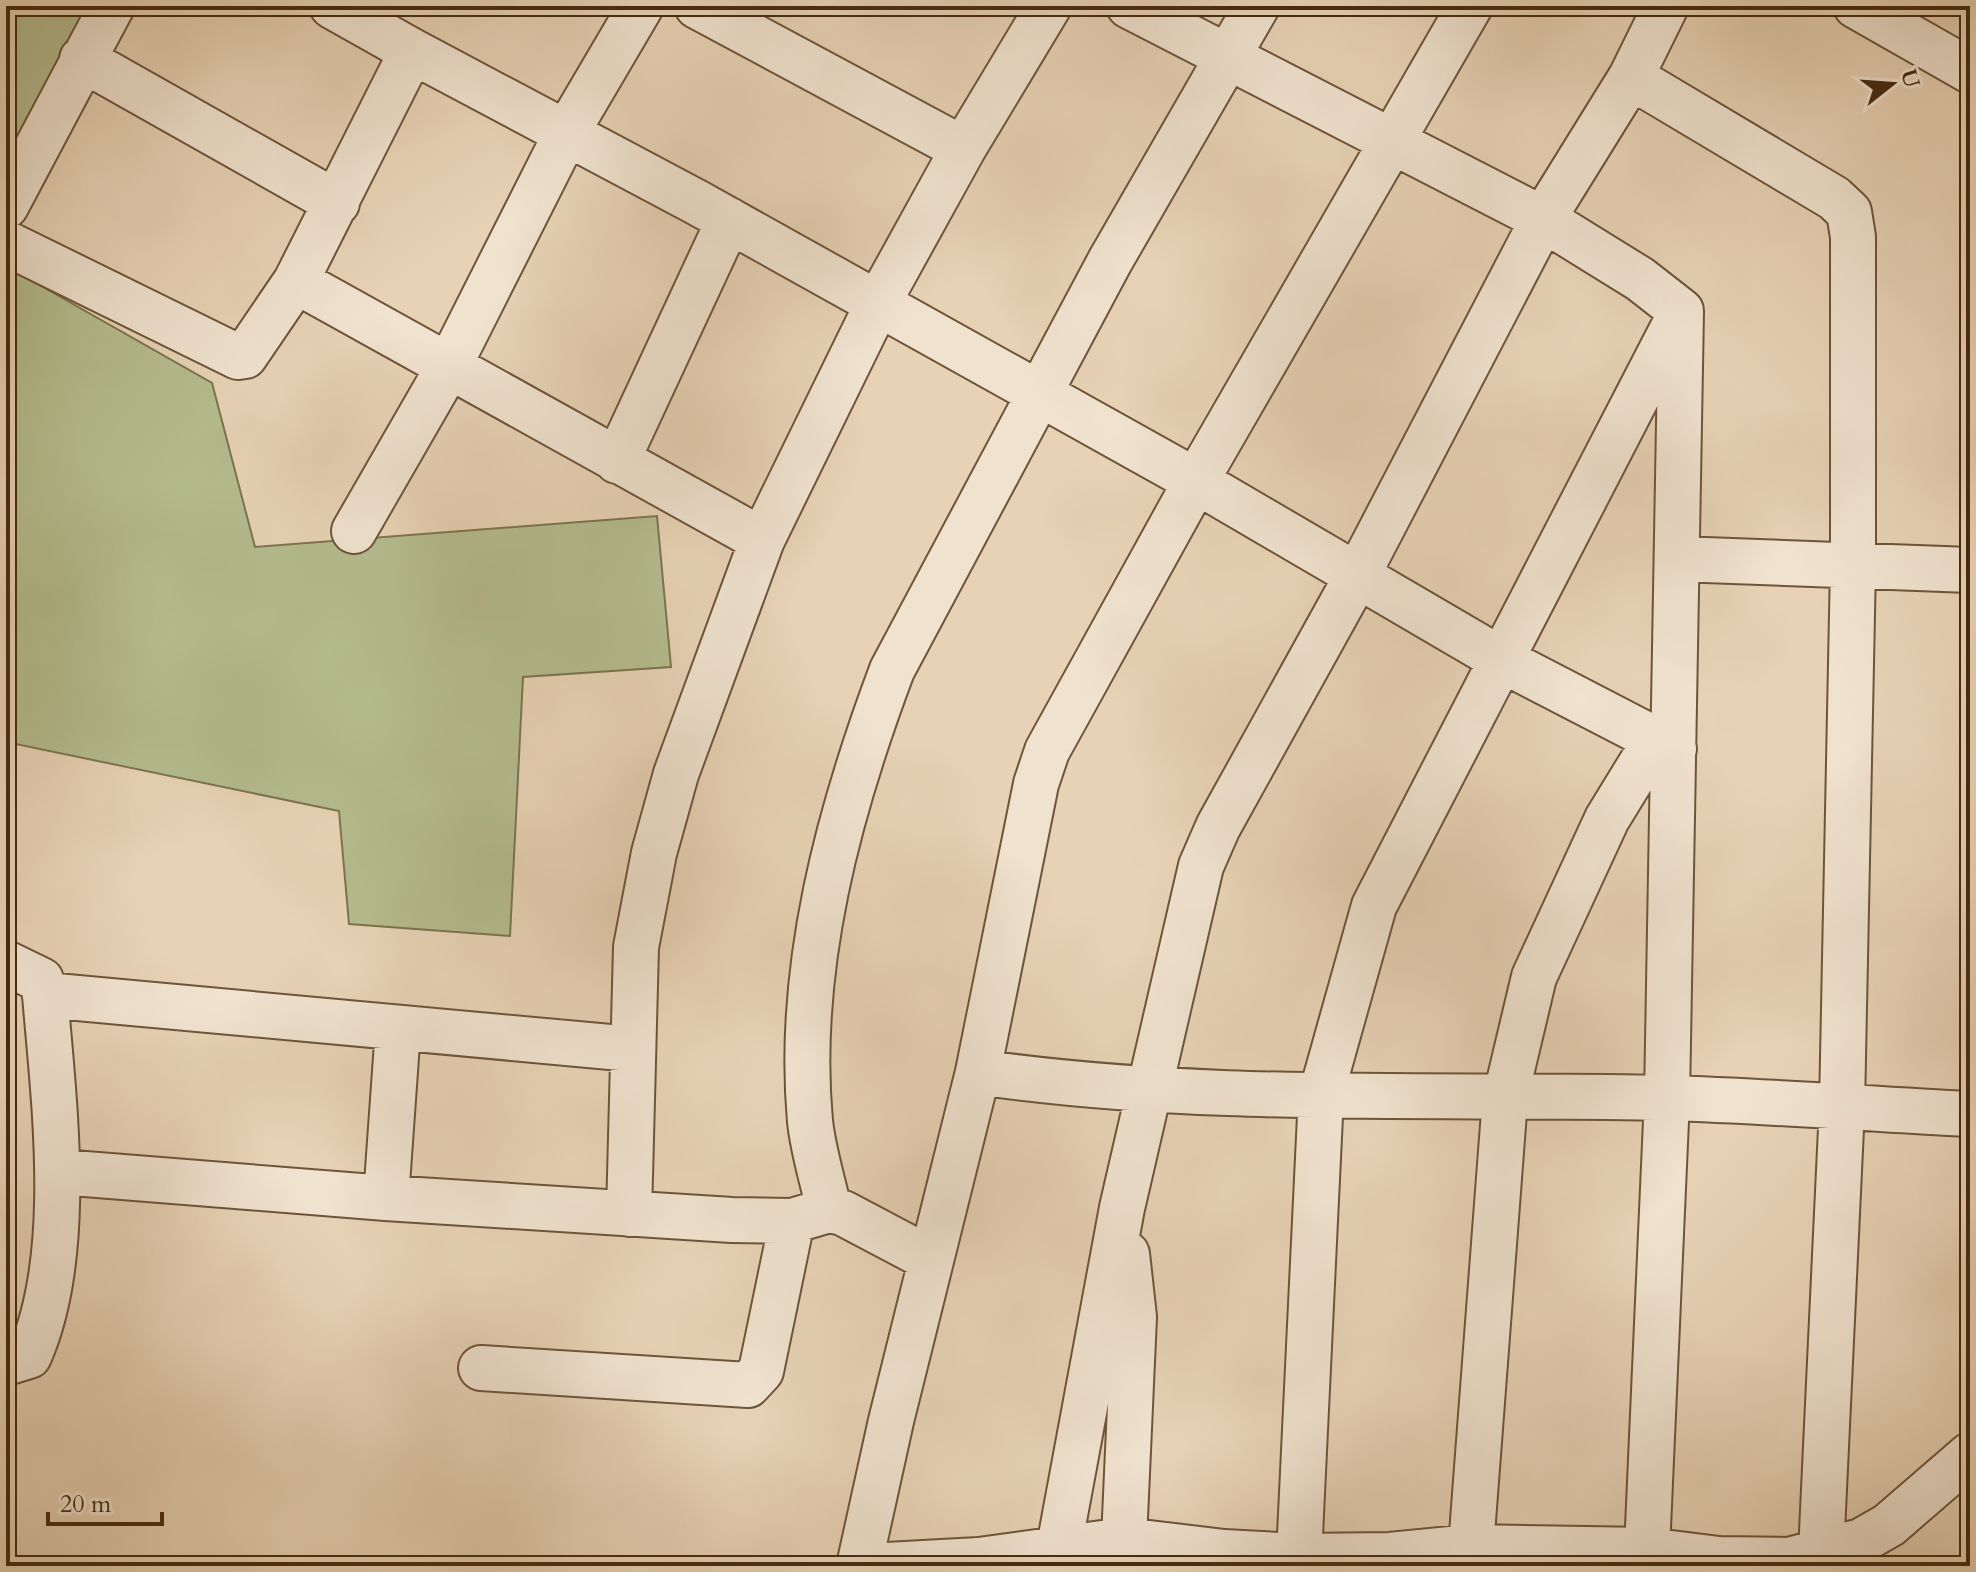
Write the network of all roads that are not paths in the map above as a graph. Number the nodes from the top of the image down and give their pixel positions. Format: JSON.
{"nodes":[{"id":1,"x":112,"y":6,"type":"edge"},
{"id":2,"x":332,"y":6,"type":"edge"},
{"id":3,"x":641,"y":6,"type":"edge"},
{"id":4,"x":697,"y":6,"type":"edge"},
{"id":5,"x":1049,"y":6,"type":"edge"},
{"id":6,"x":1129,"y":6,"type":"edge"},
{"id":7,"x":1257,"y":6,"type":"edge"},
{"id":8,"x":1470,"y":6,"type":"edge"},
{"id":9,"x":1666,"y":6,"type":"edge"},
{"id":10,"x":1856,"y":6,"type":"edge"},
{"id":11,"x":412,"y":51,"type":"junction"},
{"id":12,"x":1230,"y":56,"type":"junction"},
{"id":13,"x":82,"y":59,"type":"junction"},
{"id":14,"x":1970,"y":71,"type":"edge"},
{"id":15,"x":1631,"y":77,"type":"junction"},
{"id":16,"x":567,"y":132,"type":"junction"},
{"id":17,"x":1393,"y":140,"type":"junction"},
{"id":18,"x":963,"y":149,"type":"junction"},
{"id":19,"x":337,"y":203,"type":"junction"},
{"id":20,"x":6,"y":206,"type":"edge"},
{"id":21,"x":1543,"y":219,"type":"junction"},
{"id":22,"x":729,"y":220,"type":"junction"},
{"id":23,"x":6,"y":243,"type":"edge"},
{"id":24,"x":296,"y":281,"type":"junction"},
{"id":25,"x":878,"y":303,"type":"junction"},
{"id":26,"x":1681,"y":311,"type":"junction"},
{"id":27,"x":449,"y":366,"type":"junction"},
{"id":28,"x":1039,"y":395,"type":"junction"},
{"id":29,"x":617,"y":461,"type":"junction"},
{"id":30,"x":1196,"y":481,"type":"junction"},
{"id":31,"x":354,"y":531,"type":"dead end"},
{"id":32,"x":762,"y":540,"type":"junction"},
{"id":33,"x":1678,"y":559,"type":"junction"},
{"id":34,"x":1853,"y":565,"type":"junction"},
{"id":35,"x":1970,"y":570,"type":"edge"},
{"id":36,"x":1357,"y":576,"type":"junction"},
{"id":37,"x":1502,"y":660,"type":"junction"},
{"id":38,"x":1665,"y":744,"type":"junction"},
{"id":39,"x":6,"y":963,"type":"edge"},
{"id":40,"x":45,"y":995,"type":"junction"},
{"id":41,"x":398,"y":1029,"type":"junction"},
{"id":42,"x":632,"y":1049,"type":"junction"},
{"id":43,"x":978,"y":1072,"type":"junction"},
{"id":44,"x":1151,"y":1091,"type":"junction"},
{"id":45,"x":1321,"y":1095,"type":"junction"},
{"id":46,"x":1667,"y":1098,"type":"junction"},
{"id":47,"x":1505,"y":1099,"type":"junction"},
{"id":48,"x":1842,"y":1107,"type":"junction"},
{"id":49,"x":1970,"y":1114,"type":"edge"},
{"id":50,"x":60,"y":1172,"type":"junction"},
{"id":51,"x":386,"y":1198,"type":"junction"},
{"id":52,"x":629,"y":1214,"type":"junction"},
{"id":53,"x":810,"y":1216,"type":"junction"},
{"id":54,"x":930,"y":1259,"type":"junction"},
{"id":55,"x":6,"y":1363,"type":"edge"},
{"id":56,"x":1112,"y":1367,"type":"junction"},
{"id":57,"x":481,"y":1368,"type":"dead end"},
{"id":58,"x":1970,"y":1455,"type":"edge"},
{"id":59,"x":1124,"y":1540,"type":"junction"},
{"id":60,"x":1059,"y":1547,"type":"junction"},
{"id":61,"x":1471,"y":1547,"type":"junction"},
{"id":62,"x":1647,"y":1550,"type":"junction"},
{"id":63,"x":1821,"y":1553,"type":"junction"},
{"id":64,"x":1299,"y":1556,"type":"junction"},
{"id":65,"x":859,"y":1566,"type":"edge"},
{"id":66,"x":868,"y":1566,"type":"edge"}],
"edges":[{"from":1,"to":13,"type":"street"},
{"from":2,"to":11,"type":"street"},
{"from":3,"to":16,"type":"street"},
{"from":4,"to":18,"type":"street"},
{"from":5,"to":18,"type":"street"},
{"from":6,"to":12,"type":"street"},
{"from":7,"to":12,"type":"street"},
{"from":8,"to":17,"type":"street"},
{"from":9,"to":15,"type":"street"},
{"from":10,"to":14,"type":"street"},
{"from":11,"to":16,"type":"street"},
{"from":11,"to":19,"type":"street"},
{"from":12,"to":17,"type":"street"},
{"from":12,"to":28,"type":"street"},
{"from":13,"to":19,"type":"street"},
{"from":13,"to":20,"type":"street"},
{"from":15,"to":21,"type":"street"},
{"from":15,"to":34,"type":"street"},
{"from":16,"to":22,"type":"street"},
{"from":16,"to":27,"type":"street"},
{"from":17,"to":21,"type":"street"},
{"from":17,"to":30,"type":"street"},
{"from":18,"to":25,"type":"street"},
{"from":19,"to":24,"type":"street"},
{"from":21,"to":26,"type":"street"},
{"from":21,"to":36,"type":"street"},
{"from":22,"to":25,"type":"street"},
{"from":22,"to":29,"type":"street"},
{"from":23,"to":24,"type":"street"},
{"from":24,"to":27,"type":"street"},
{"from":25,"to":28,"type":"street"},
{"from":25,"to":32,"type":"street"},
{"from":26,"to":33,"type":"street"},
{"from":26,"to":37,"type":"street"},
{"from":27,"to":29,"type":"street"},
{"from":27,"to":31,"type":"street"},
{"from":28,"to":30,"type":"street"},
{"from":28,"to":53,"type":"street"},
{"from":29,"to":32,"type":"street"},
{"from":30,"to":36,"type":"street"},
{"from":30,"to":43,"type":"street"},
{"from":32,"to":42,"type":"street"},
{"from":33,"to":34,"type":"street"},
{"from":33,"to":38,"type":"street"},
{"from":34,"to":35,"type":"street"},
{"from":34,"to":48,"type":"street"},
{"from":36,"to":37,"type":"street"},
{"from":36,"to":44,"type":"street"},
{"from":37,"to":38,"type":"street"},
{"from":37,"to":45,"type":"street"},
{"from":38,"to":46,"type":"street"},
{"from":38,"to":47,"type":"street"},
{"from":39,"to":40,"type":"street"},
{"from":40,"to":41,"type":"street"},
{"from":40,"to":50,"type":"street"},
{"from":41,"to":42,"type":"street"},
{"from":41,"to":51,"type":"street"},
{"from":42,"to":52,"type":"street"},
{"from":43,"to":44,"type":"street"},
{"from":43,"to":54,"type":"street"},
{"from":44,"to":45,"type":"street"},
{"from":44,"to":56,"type":"street"},
{"from":45,"to":47,"type":"street"},
{"from":45,"to":64,"type":"street"},
{"from":46,"to":47,"type":"street"},
{"from":46,"to":48,"type":"street"},
{"from":46,"to":62,"type":"street"},
{"from":47,"to":61,"type":"street"},
{"from":48,"to":49,"type":"street"},
{"from":48,"to":63,"type":"street"},
{"from":50,"to":51,"type":"street"},
{"from":50,"to":55,"type":"street"},
{"from":51,"to":52,"type":"street"},
{"from":52,"to":53,"type":"street"},
{"from":53,"to":54,"type":"street"},
{"from":53,"to":57,"type":"street"},
{"from":54,"to":65,"type":"street"},
{"from":56,"to":59,"type":"street"},
{"from":56,"to":60,"type":"street"},
{"from":58,"to":63,"type":"street"},
{"from":59,"to":60,"type":"street"},
{"from":59,"to":64,"type":"street"},
{"from":60,"to":66,"type":"street"},
{"from":61,"to":62,"type":"street"},
{"from":61,"to":64,"type":"street"},
{"from":62,"to":63,"type":"street"}]}
